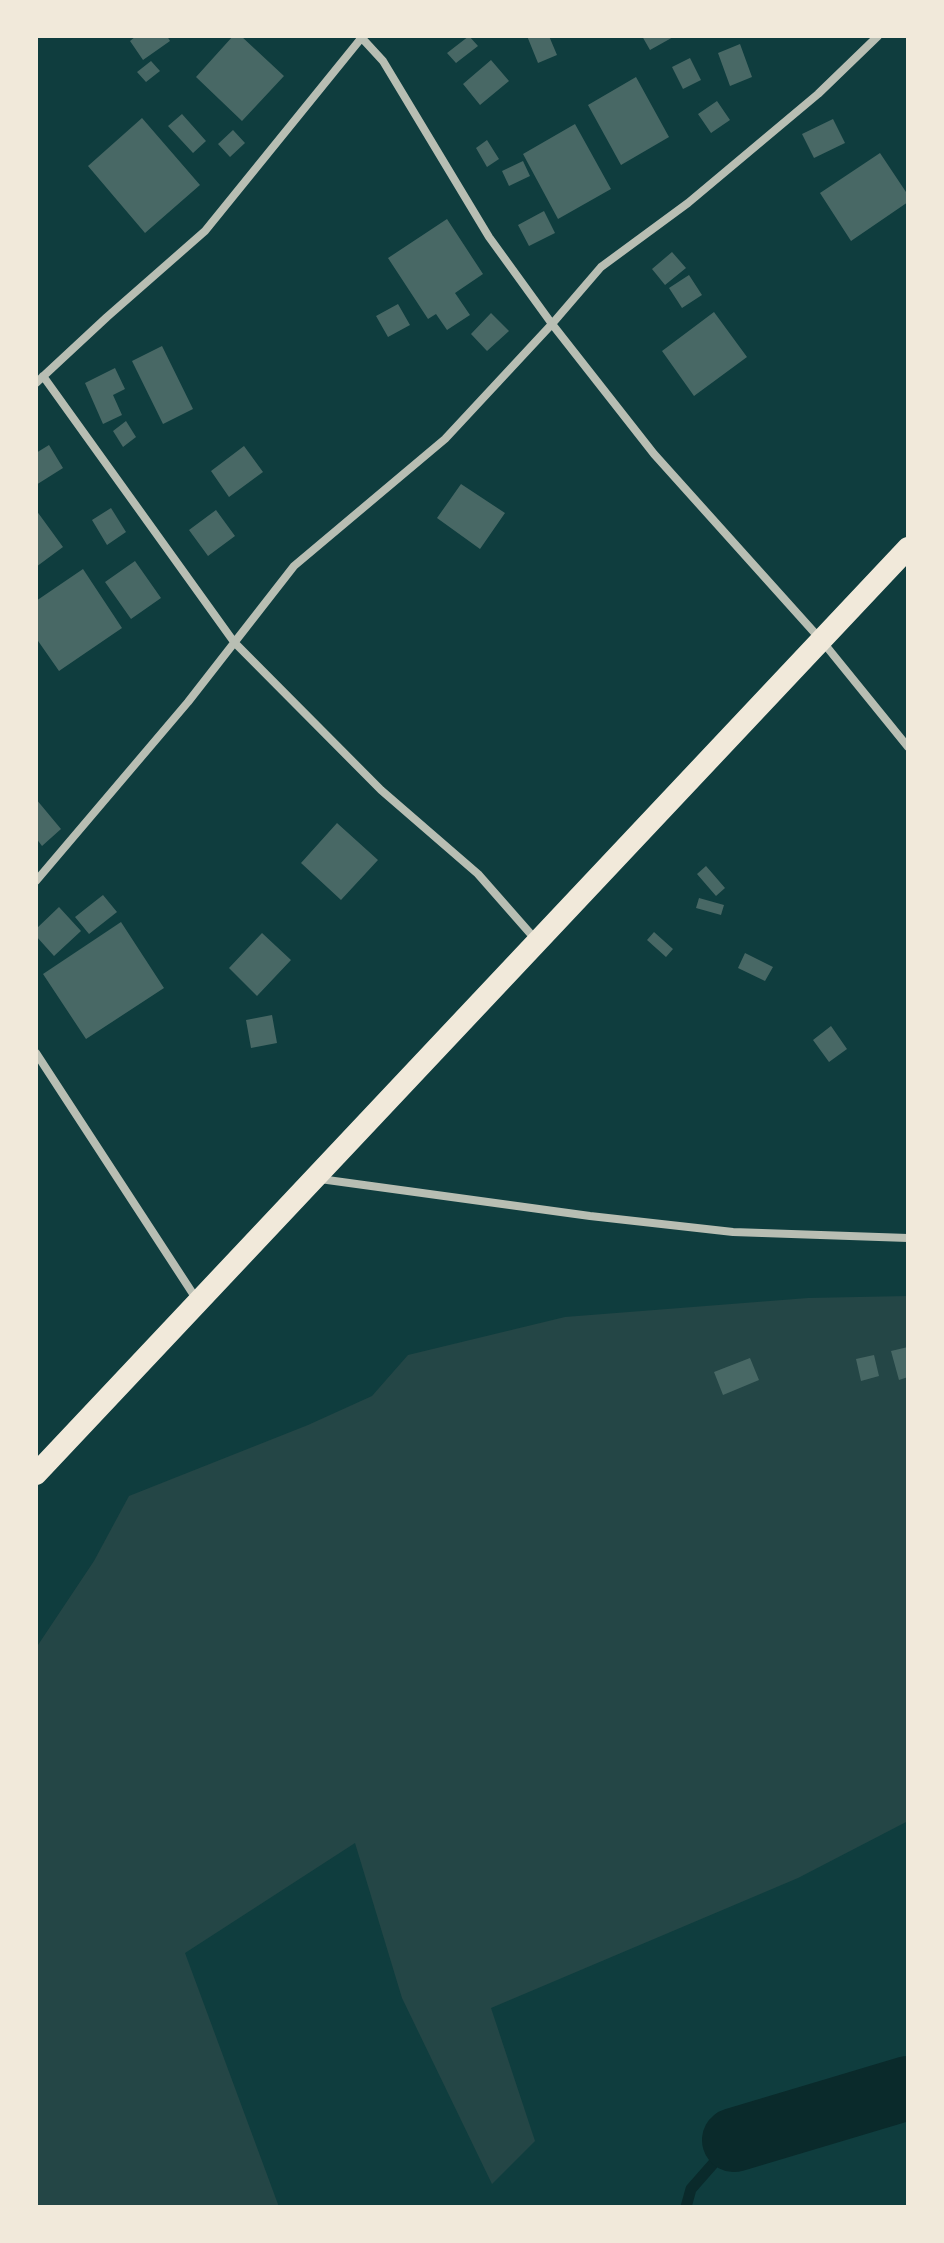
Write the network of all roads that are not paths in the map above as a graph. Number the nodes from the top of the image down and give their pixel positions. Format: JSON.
{"nodes":[{"id":1,"x":878,"y":36,"type":"edge"},
{"id":2,"x":362,"y":37,"type":"edge"},
{"id":3,"x":552,"y":324,"type":"junction"},
{"id":4,"x":40,"y":380,"type":"edge"},
{"id":5,"x":908,"y":548,"type":"edge"},
{"id":6,"x":822,"y":641,"type":"junction"},
{"id":7,"x":234,"y":642,"type":"junction"},
{"id":8,"x":908,"y":747,"type":"edge"},
{"id":9,"x":36,"y":881,"type":"edge"},
{"id":10,"x":538,"y":943,"type":"junction"},
{"id":11,"x":36,"y":1053,"type":"edge"},
{"id":12,"x":316,"y":1178,"type":"junction"},
{"id":13,"x":908,"y":1238,"type":"edge"},
{"id":14,"x":199,"y":1303,"type":"junction"},
{"id":15,"x":36,"y":1474,"type":"edge"}],
"edges":[{"from":1,"to":3,"type":"street"},
{"from":2,"to":3,"type":"street"},
{"from":2,"to":4,"type":"street"},
{"from":3,"to":6,"type":"street"},
{"from":3,"to":7,"type":"street"},
{"from":4,"to":7,"type":"street"},
{"from":5,"to":6,"type":"highway"},
{"from":6,"to":8,"type":"street"},
{"from":6,"to":10,"type":"highway"},
{"from":7,"to":9,"type":"street"},
{"from":7,"to":10,"type":"street"},
{"from":10,"to":12,"type":"highway"},
{"from":11,"to":14,"type":"street"},
{"from":12,"to":13,"type":"street"},
{"from":12,"to":14,"type":"highway"},
{"from":14,"to":15,"type":"highway"}]}
